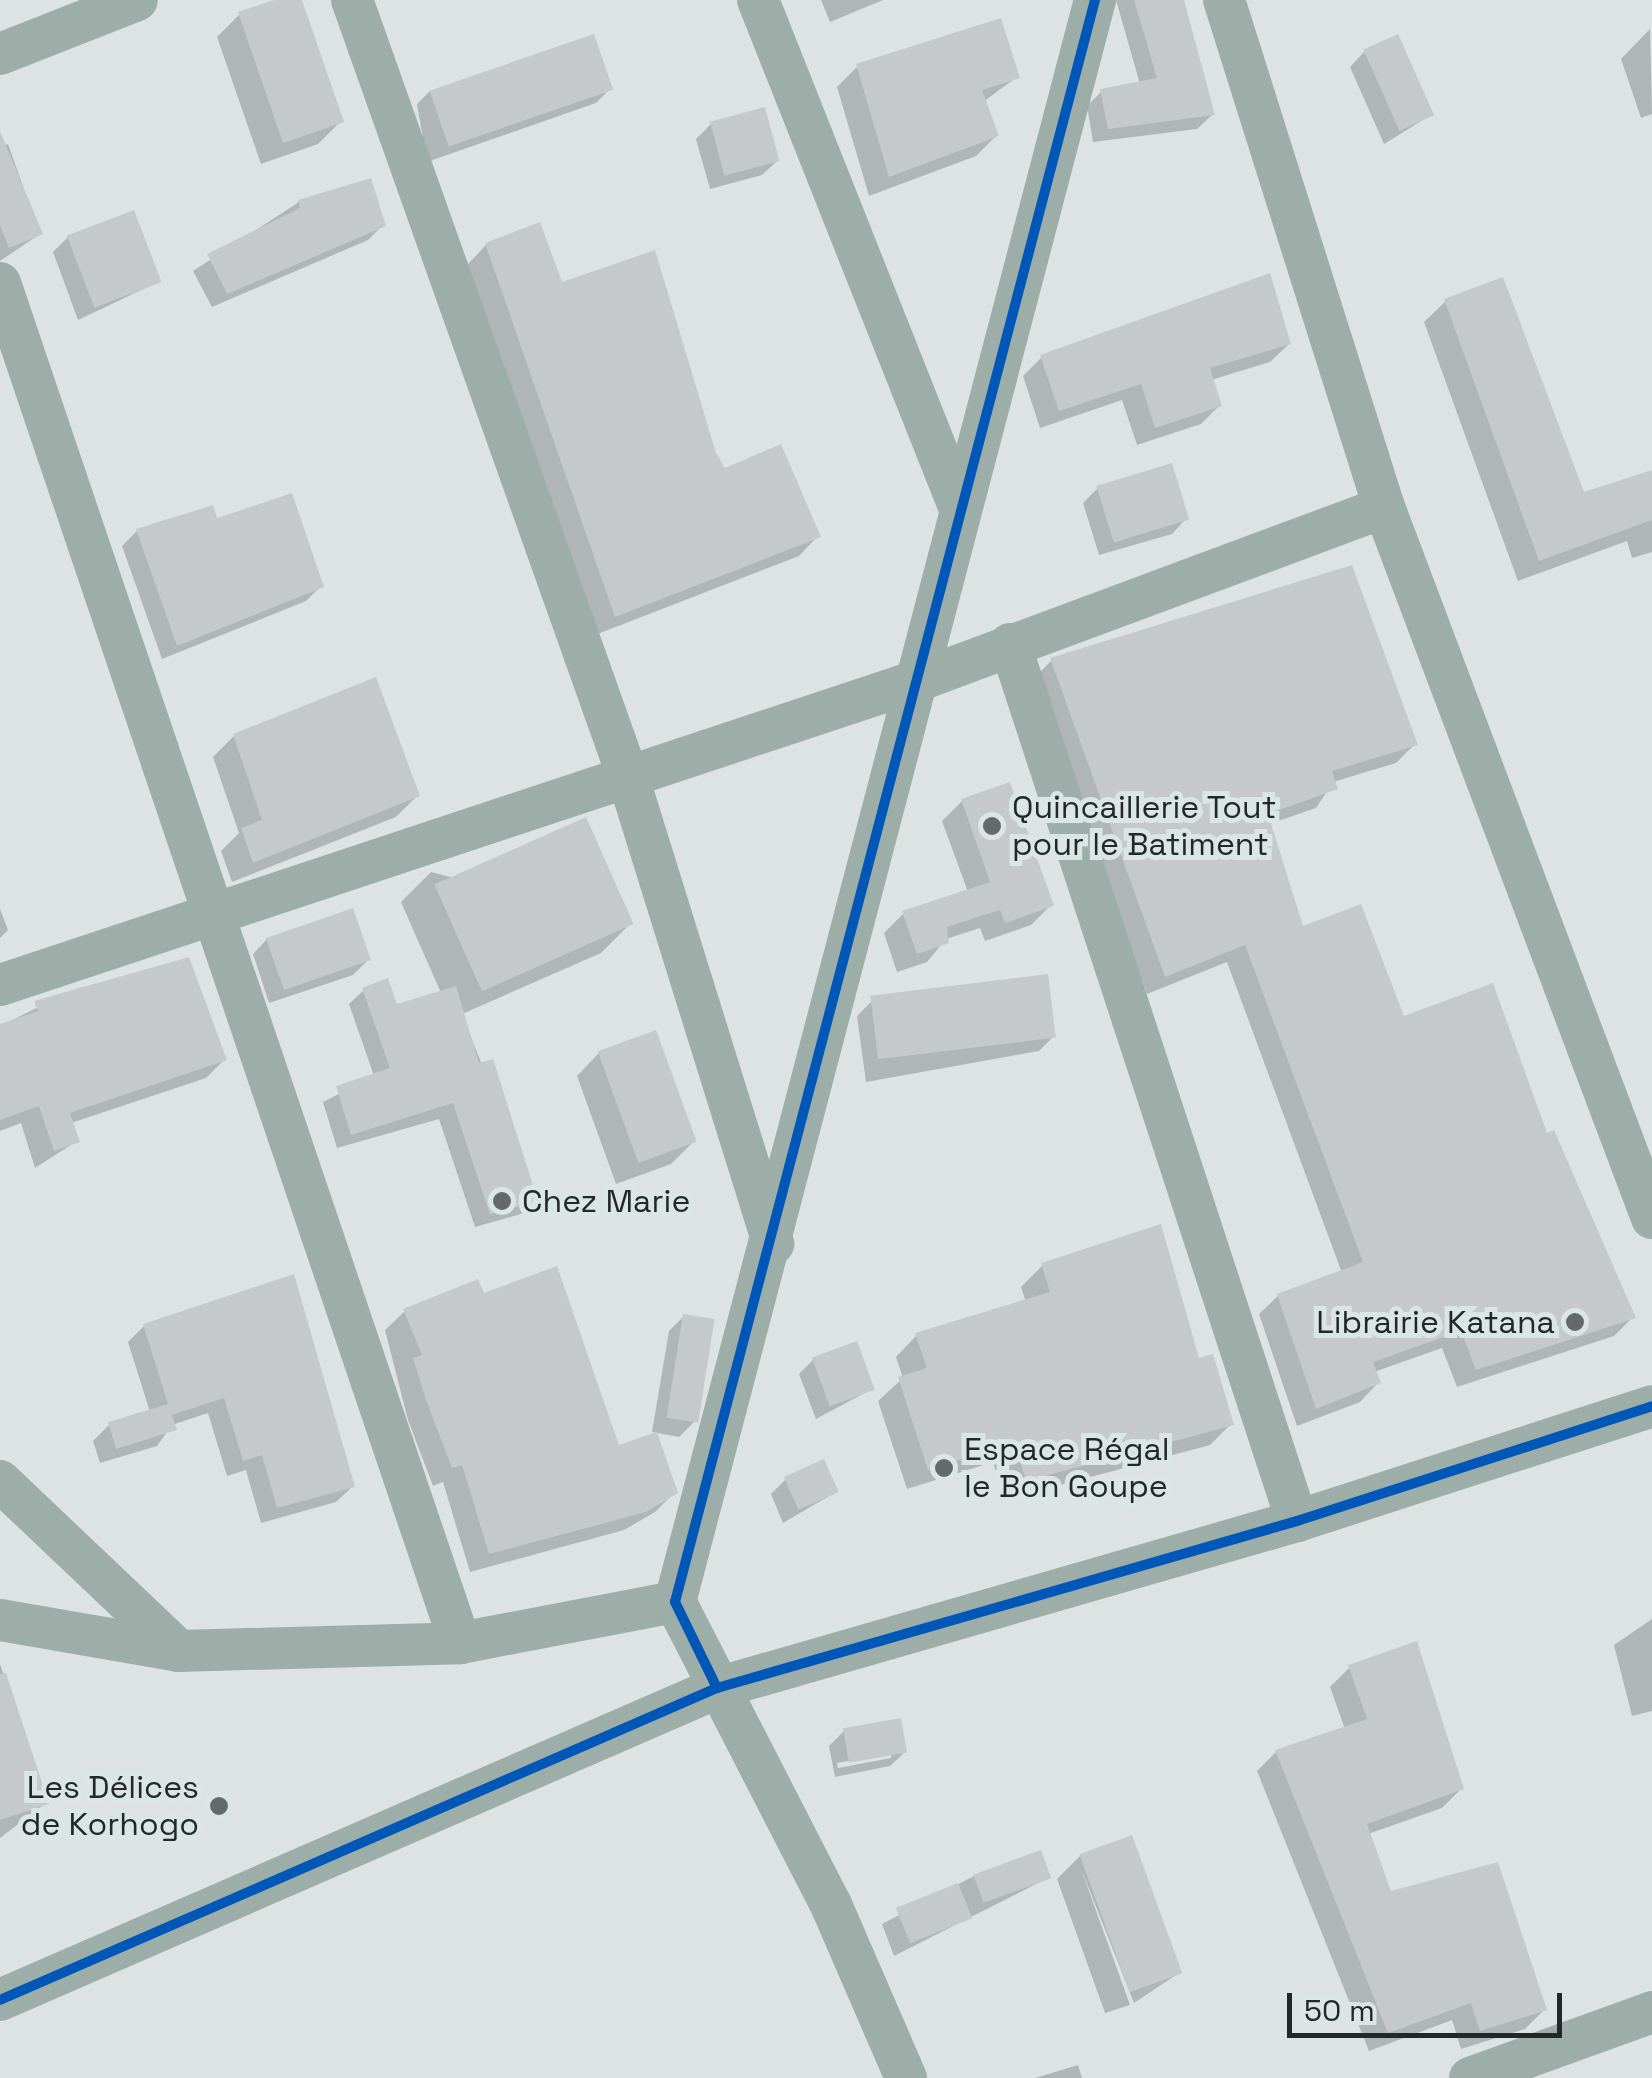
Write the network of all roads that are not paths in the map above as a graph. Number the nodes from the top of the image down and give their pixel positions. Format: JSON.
{"nodes":[{"id":1,"x":137,"y":0,"type":"edge"},
{"id":2,"x":352,"y":0,"type":"edge"},
{"id":3,"x":758,"y":0,"type":"edge"},
{"id":4,"x":1095,"y":0,"type":"edge"},
{"id":5,"x":1224,"y":0,"type":"edge"},
{"id":6,"x":0,"y":54,"type":"edge"},
{"id":7,"x":0,"y":283,"type":"edge"},
{"id":8,"x":958,"y":504,"type":"junction"},
{"id":9,"x":1384,"y":507,"type":"junction"},
{"id":10,"x":1010,"y":644,"type":"junction"},
{"id":11,"x":917,"y":681,"type":"junction"},
{"id":12,"x":627,"y":774,"type":"junction"},
{"id":13,"x":213,"y":912,"type":"junction"},
{"id":14,"x":0,"y":986,"type":"edge"},
{"id":15,"x":1652,"y":1218,"type":"edge"},
{"id":16,"x":774,"y":1245,"type":"junction"},
{"id":17,"x":1652,"y":1406,"type":"edge"},
{"id":18,"x":0,"y":1481,"type":"edge"},
{"id":19,"x":1297,"y":1521,"type":"junction"},
{"id":20,"x":675,"y":1602,"type":"junction"},
{"id":21,"x":0,"y":1620,"type":"edge"},
{"id":22,"x":460,"y":1643,"type":"junction"},
{"id":23,"x":179,"y":1652,"type":"junction"},
{"id":24,"x":716,"y":1688,"type":"junction"},
{"id":25,"x":0,"y":2000,"type":"edge"},
{"id":26,"x":1652,"y":2012,"type":"edge"},
{"id":27,"x":906,"y":2078,"type":"edge"},
{"id":28,"x":1470,"y":2078,"type":"edge"}],
"edges":[{"from":1,"to":6,"type":"street"},
{"from":2,"to":12,"type":"street"},
{"from":3,"to":8,"type":"street"},
{"from":4,"to":8,"type":"street"},
{"from":5,"to":9,"type":"street"},
{"from":7,"to":13,"type":"street"},
{"from":8,"to":11,"type":"street"},
{"from":9,"to":10,"type":"street"},
{"from":9,"to":15,"type":"street"},
{"from":10,"to":11,"type":"street"},
{"from":10,"to":19,"type":"street"},
{"from":11,"to":12,"type":"street"},
{"from":11,"to":16,"type":"street"},
{"from":12,"to":13,"type":"street"},
{"from":12,"to":16,"type":"street"},
{"from":13,"to":14,"type":"street"},
{"from":13,"to":22,"type":"street"},
{"from":16,"to":20,"type":"street"},
{"from":17,"to":19,"type":"street"},
{"from":18,"to":23,"type":"street"},
{"from":19,"to":24,"type":"street"},
{"from":20,"to":22,"type":"street"},
{"from":20,"to":24,"type":"street"},
{"from":21,"to":23,"type":"street"},
{"from":22,"to":23,"type":"street"},
{"from":24,"to":25,"type":"street"},
{"from":24,"to":27,"type":"street"},
{"from":26,"to":28,"type":"street"}]}
